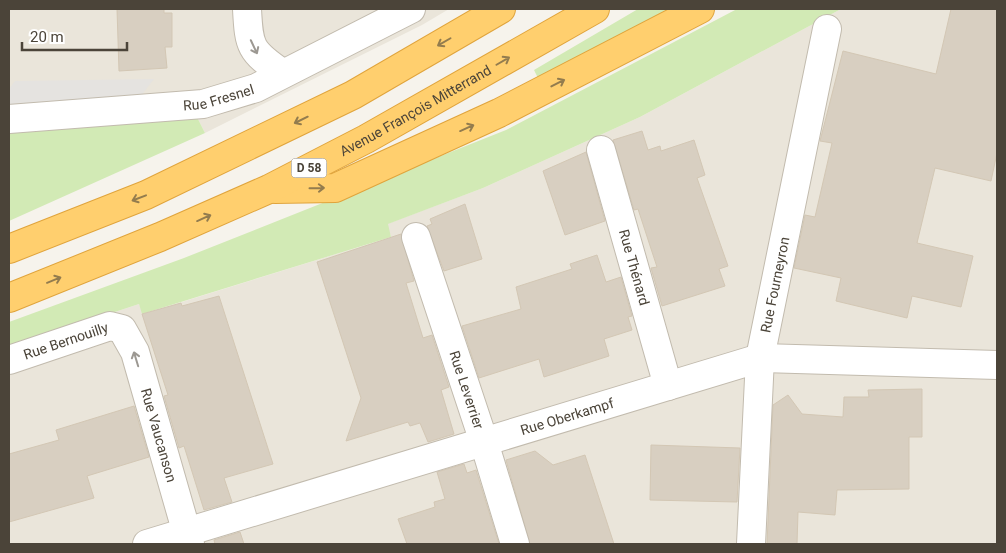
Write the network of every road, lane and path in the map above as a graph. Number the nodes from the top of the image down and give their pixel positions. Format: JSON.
{"nodes":[{"id":1,"x":247,"y":9,"type":"edge"},
{"id":2,"x":411,"y":9,"type":"edge"},
{"id":3,"x":501,"y":9,"type":"edge"},
{"id":4,"x":594,"y":9,"type":"edge"},
{"id":5,"x":700,"y":9,"type":"edge"},
{"id":6,"x":827,"y":28,"type":"dead end"},
{"id":7,"x":282,"y":73,"type":"junction"},
{"id":8,"x":9,"y":119,"type":"edge"},
{"id":9,"x":601,"y":150,"type":"dead end"},
{"id":10,"x":269,"y":189,"type":"junction"},
{"id":11,"x":416,"y":237,"type":"dead end"},
{"id":12,"x":9,"y":248,"type":"edge"},
{"id":13,"x":9,"y":298,"type":"edge"},
{"id":14,"x":122,"y":329,"type":"joint"},
{"id":15,"x":760,"y":358,"type":"junction"},
{"id":16,"x":9,"y":360,"type":"edge"},
{"id":17,"x":997,"y":365,"type":"edge"},
{"id":18,"x":668,"y":386,"type":"junction"},
{"id":19,"x":484,"y":442,"type":"junction"},
{"id":20,"x":187,"y":534,"type":"edge"},
{"id":21,"x":147,"y":544,"type":"edge"},
{"id":22,"x":515,"y":544,"type":"edge"},
{"id":23,"x":751,"y":544,"type":"edge"}],
"edges":[{"from":1,"to":7,"type":"street","one_way":true},
{"from":2,"to":7,"type":"street","name":"Rue Fresnel"},
{"from":3,"to":12,"type":"highway","one_way":true},
{"from":10,"to":4,"type":"highway","name":"Avenue François Mitterrand","number":"D 58","one_way":true},
{"from":10,"to":5,"type":"highway","one_way":true},
{"from":6,"to":15,"type":"street","name":"Rue Fourneyron"},
{"from":7,"to":8,"type":"street","name":"Rue Fresnel"},
{"from":9,"to":18,"type":"street","name":"Rue Thénard"},
{"from":13,"to":10,"type":"highway","name":"Avenue François Mitterrand","number":"D 58","one_way":true},
{"from":11,"to":19,"type":"street","name":"Rue Leverrier"},
{"from":14,"to":16,"type":"street","name":"Rue Bernouilly"},
{"from":20,"to":14,"type":"street","name":"Rue Vaucanson","one_way":true},
{"from":15,"to":17,"type":"street","name":"Rue Oberkampf"},
{"from":15,"to":18,"type":"street","name":"Rue Oberkampf"},
{"from":15,"to":23,"type":"street","name":"Rue Fourneyron"},
{"from":18,"to":19,"type":"street","name":"Rue Oberkampf"},
{"from":19,"to":20,"type":"street","name":"Rue Oberkampf"},
{"from":19,"to":22,"type":"street","name":"Rue Leverrier"},
{"from":20,"to":21,"type":"street","name":"Rue Oberkampf"}]}
